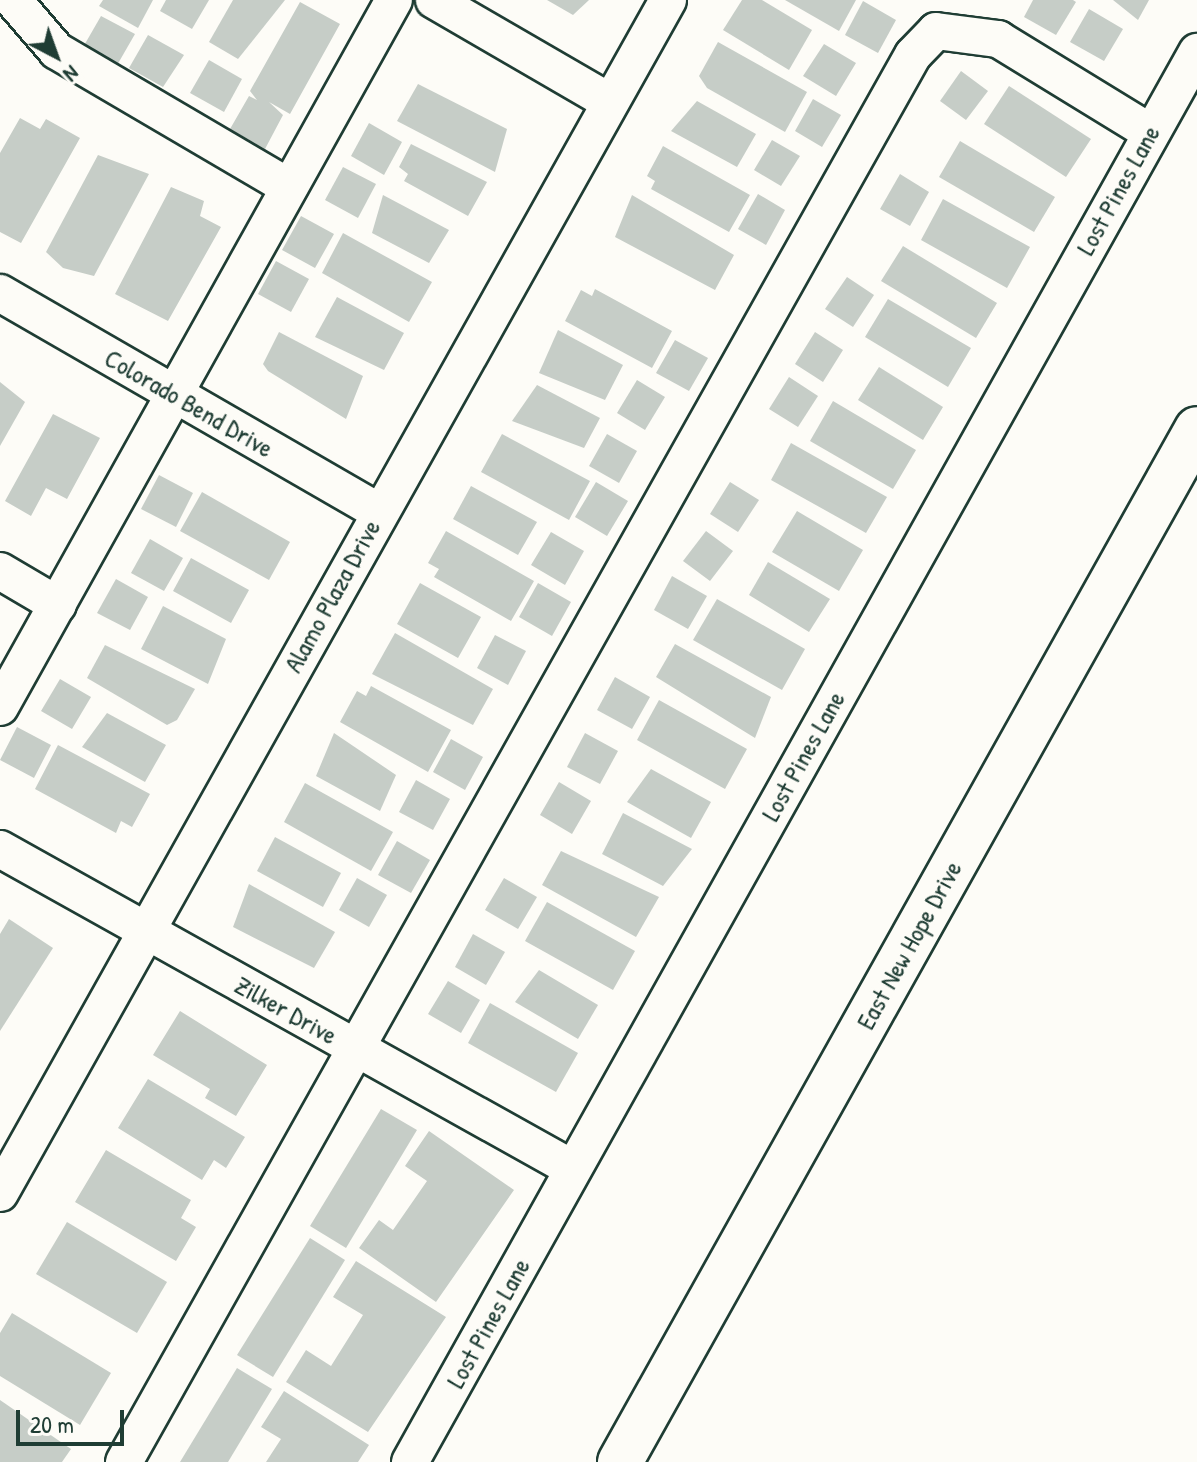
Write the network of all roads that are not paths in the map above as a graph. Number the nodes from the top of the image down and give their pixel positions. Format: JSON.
{"nodes":[{"id":1,"x":13,"y":0,"type":"edge"},
{"id":2,"x":394,"y":0,"type":"edge"},
{"id":3,"x":434,"y":0,"type":"edge"},
{"id":4,"x":668,"y":0,"type":"edge"},
{"id":5,"x":1197,"y":52,"type":"edge"},
{"id":6,"x":610,"y":102,"type":"junction"},
{"id":7,"x":1150,"y":132,"type":"junction"},
{"id":8,"x":289,"y":187,"type":"junction"},
{"id":9,"x":0,"y":293,"type":"edge"},
{"id":10,"x":175,"y":397,"type":"junction"},
{"id":11,"x":1197,"y":429,"type":"edge"},
{"id":12,"x":378,"y":511,"type":"junction"},
{"id":13,"x":0,"y":571,"type":"edge"},
{"id":14,"x":58,"y":605,"type":"junction"},
{"id":15,"x":0,"y":707,"type":"edge"},
{"id":16,"x":0,"y":849,"type":"edge"},
{"id":17,"x":147,"y":931,"type":"junction"},
{"id":18,"x":356,"y":1049,"type":"junction"},
{"id":19,"x":573,"y":1169,"type":"junction"},
{"id":20,"x":0,"y":1193,"type":"edge"},
{"id":21,"x":124,"y":1462,"type":"edge"},
{"id":22,"x":410,"y":1462,"type":"edge"},
{"id":23,"x":620,"y":1462,"type":"edge"}],
"edges":[{"from":1,"to":8,"type":"street"},
{"from":2,"to":8,"type":"street"},
{"from":3,"to":6,"type":"street"},
{"from":4,"to":6,"type":"street","name":"Alamo Plaza Drive"},
{"from":5,"to":7,"type":"street","name":"Lost Pines Lane"},
{"from":6,"to":12,"type":"street","name":"Alamo Plaza Drive"},
{"from":7,"to":18,"type":"street"},
{"from":7,"to":19,"type":"street","name":"Lost Pines Lane"},
{"from":8,"to":10,"type":"street"},
{"from":9,"to":10,"type":"street","name":"Colorado Bend Drive"},
{"from":10,"to":12,"type":"street","name":"Colorado Bend Drive"},
{"from":10,"to":14,"type":"street"},
{"from":11,"to":23,"type":"main road","name":"East New Hope Drive"},
{"from":12,"to":17,"type":"street","name":"Alamo Plaza Drive"},
{"from":13,"to":14,"type":"street"},
{"from":14,"to":15,"type":"street"},
{"from":16,"to":17,"type":"street","name":"Zilker Drive"},
{"from":17,"to":18,"type":"street","name":"Zilker Drive"},
{"from":17,"to":20,"type":"street","name":"Alamo Plaza Drive"},
{"from":18,"to":19,"type":"street","name":"Zilker Drive"},
{"from":18,"to":21,"type":"street"},
{"from":19,"to":22,"type":"street","name":"Lost Pines Lane"}]}
